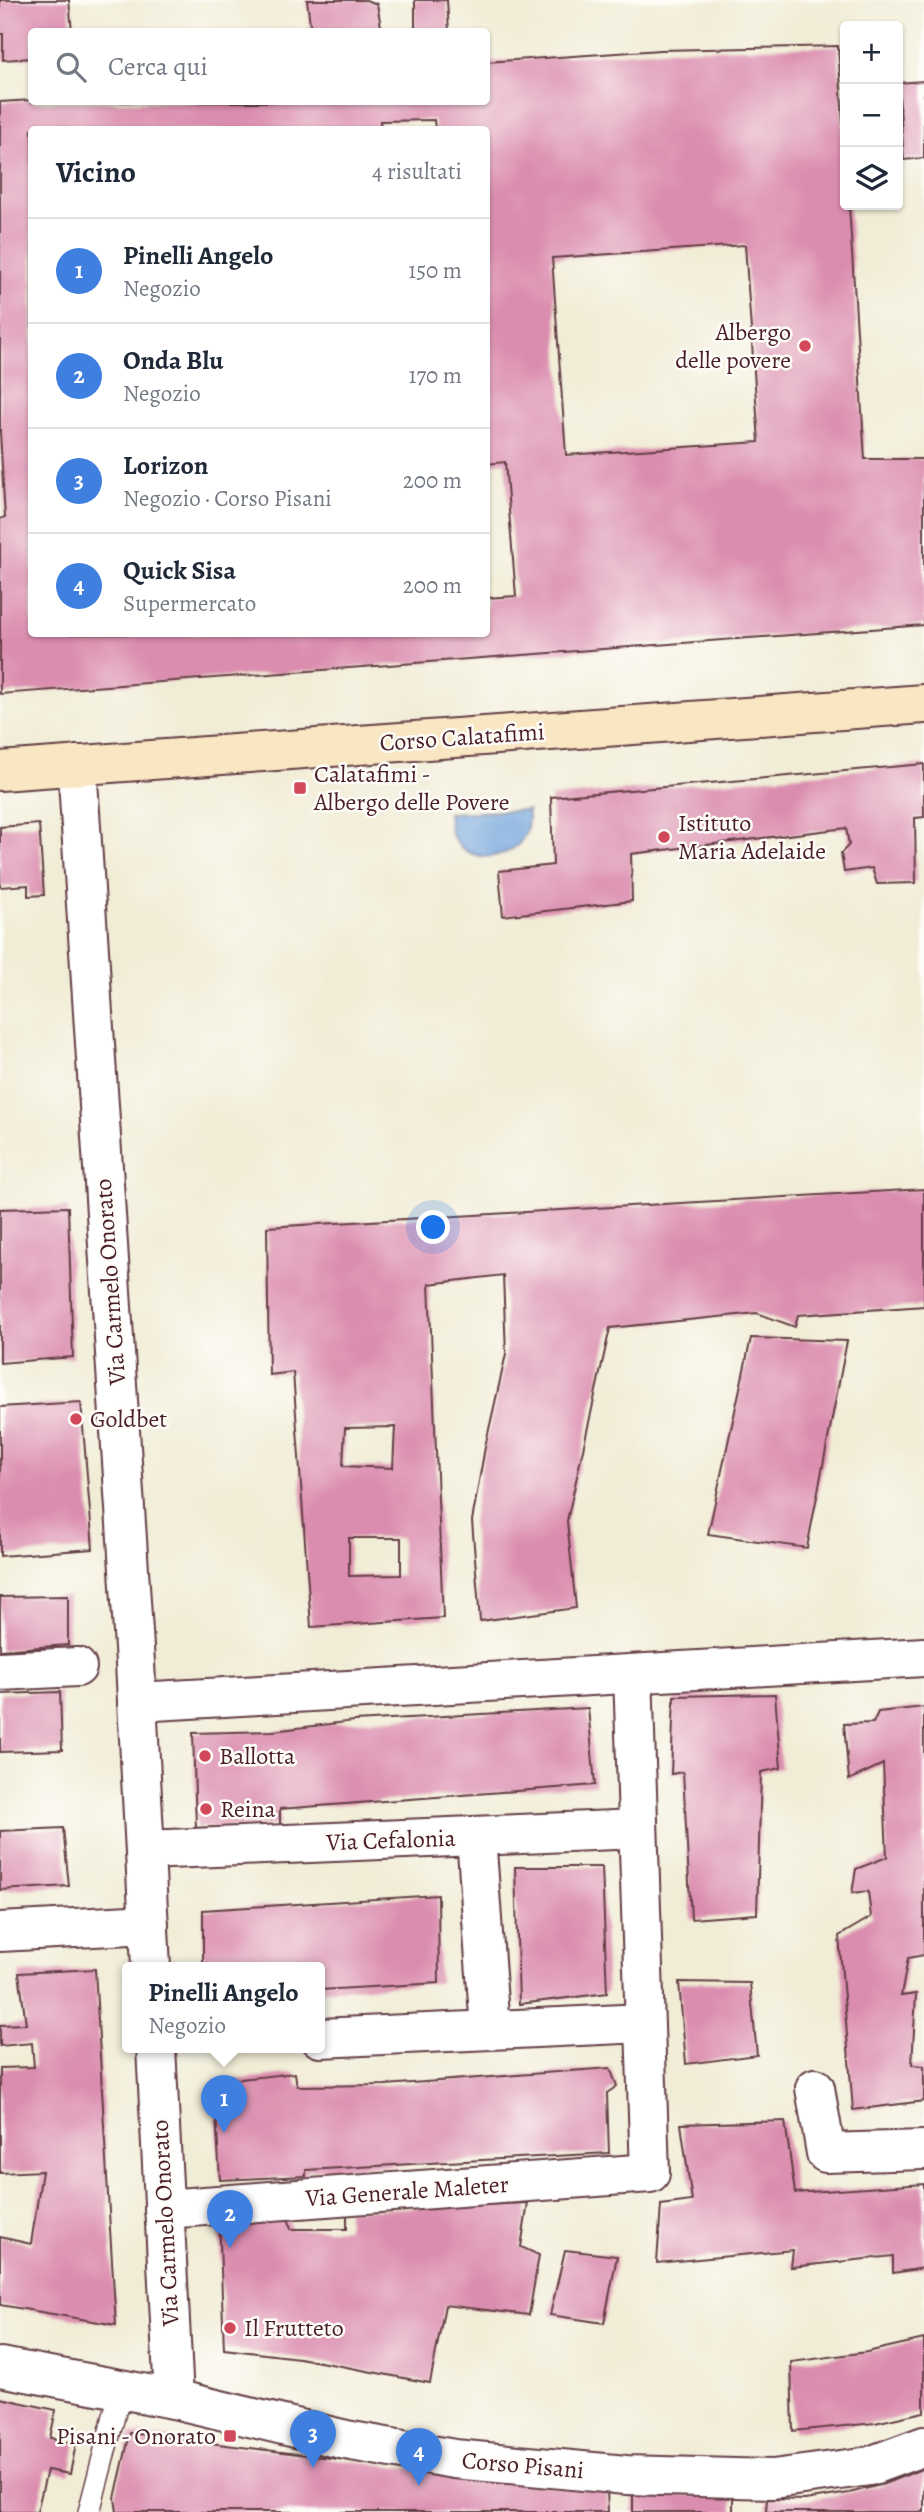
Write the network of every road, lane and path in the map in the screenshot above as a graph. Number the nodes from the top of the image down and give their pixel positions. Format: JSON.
{"nodes":[{"id":1,"x":924,"y":704,"type":"edge"},
{"id":2,"x":77,"y":765,"type":"junction"},
{"id":3,"x":0,"y":771,"type":"edge"},
{"id":4,"x":924,"y":1657,"type":"edge"},
{"id":5,"x":77,"y":1667,"type":"dead end"},
{"id":6,"x":0,"y":1671,"type":"edge"},
{"id":7,"x":633,"y":1674,"type":"junction"},
{"id":8,"x":137,"y":1702,"type":"junction"},
{"id":9,"x":638,"y":1829,"type":"junction"},
{"id":10,"x":476,"y":1836,"type":"junction"},
{"id":11,"x":145,"y":1850,"type":"junction"},
{"id":12,"x":149,"y":1924,"type":"junction"},
{"id":13,"x":0,"y":1931,"type":"edge"},
{"id":14,"x":151,"y":1962,"type":"edge"},
{"id":15,"x":644,"y":2024,"type":"junction"},
{"id":16,"x":491,"y":2031,"type":"junction"},
{"id":17,"x":325,"y":2038,"type":"edge"},
{"id":18,"x":156,"y":2053,"type":"edge"},
{"id":19,"x":815,"y":2088,"type":"dead end"},
{"id":20,"x":924,"y":2150,"type":"edge"},
{"id":21,"x":164,"y":2209,"type":"junction"},
{"id":22,"x":0,"y":2367,"type":"edge"},
{"id":23,"x":121,"y":2389,"type":"junction"},
{"id":24,"x":174,"y":2399,"type":"junction"},
{"id":25,"x":924,"y":2445,"type":"edge"},
{"id":26,"x":89,"y":2512,"type":"edge"}],
"edges":[{"from":1,"to":2,"type":"main road","name":"Corso Calatafimi"},
{"from":2,"to":3,"type":"main road","name":"Corso Calatafimi"},
{"from":2,"to":8,"type":"street","name":"Via Carmelo Onorato"},
{"from":4,"to":7,"type":"street"},
{"from":5,"to":6,"type":"street"},
{"from":7,"to":8,"type":"street"},
{"from":7,"to":9,"type":"street"},
{"from":8,"to":11,"type":"street","name":"Via Carmelo Onorato"},
{"from":9,"to":10,"type":"street","name":"Via Cefalonia"},
{"from":9,"to":15,"type":"street"},
{"from":10,"to":11,"type":"street","name":"Via Cefalonia"},
{"from":10,"to":16,"type":"street"},
{"from":11,"to":12,"type":"street","name":"Via Carmelo Onorato"},
{"from":12,"to":13,"type":"street"},
{"from":12,"to":14,"type":"street","name":"Via Carmelo Onorato"},
{"from":15,"to":16,"type":"street"},
{"from":15,"to":21,"type":"street","name":"Via Generale Maleter"},
{"from":16,"to":17,"type":"street"},
{"from":18,"to":21,"type":"street","name":"Via Carmelo Onorato"},
{"from":19,"to":20,"type":"street"},
{"from":21,"to":24,"type":"street","name":"Via Carmelo Onorato"},
{"from":22,"to":23,"type":"street","name":"Corso Pisani"},
{"from":23,"to":24,"type":"street","name":"Corso Pisani"},
{"from":23,"to":26,"type":"lane"},
{"from":24,"to":25,"type":"street","name":"Corso Pisani"}]}
